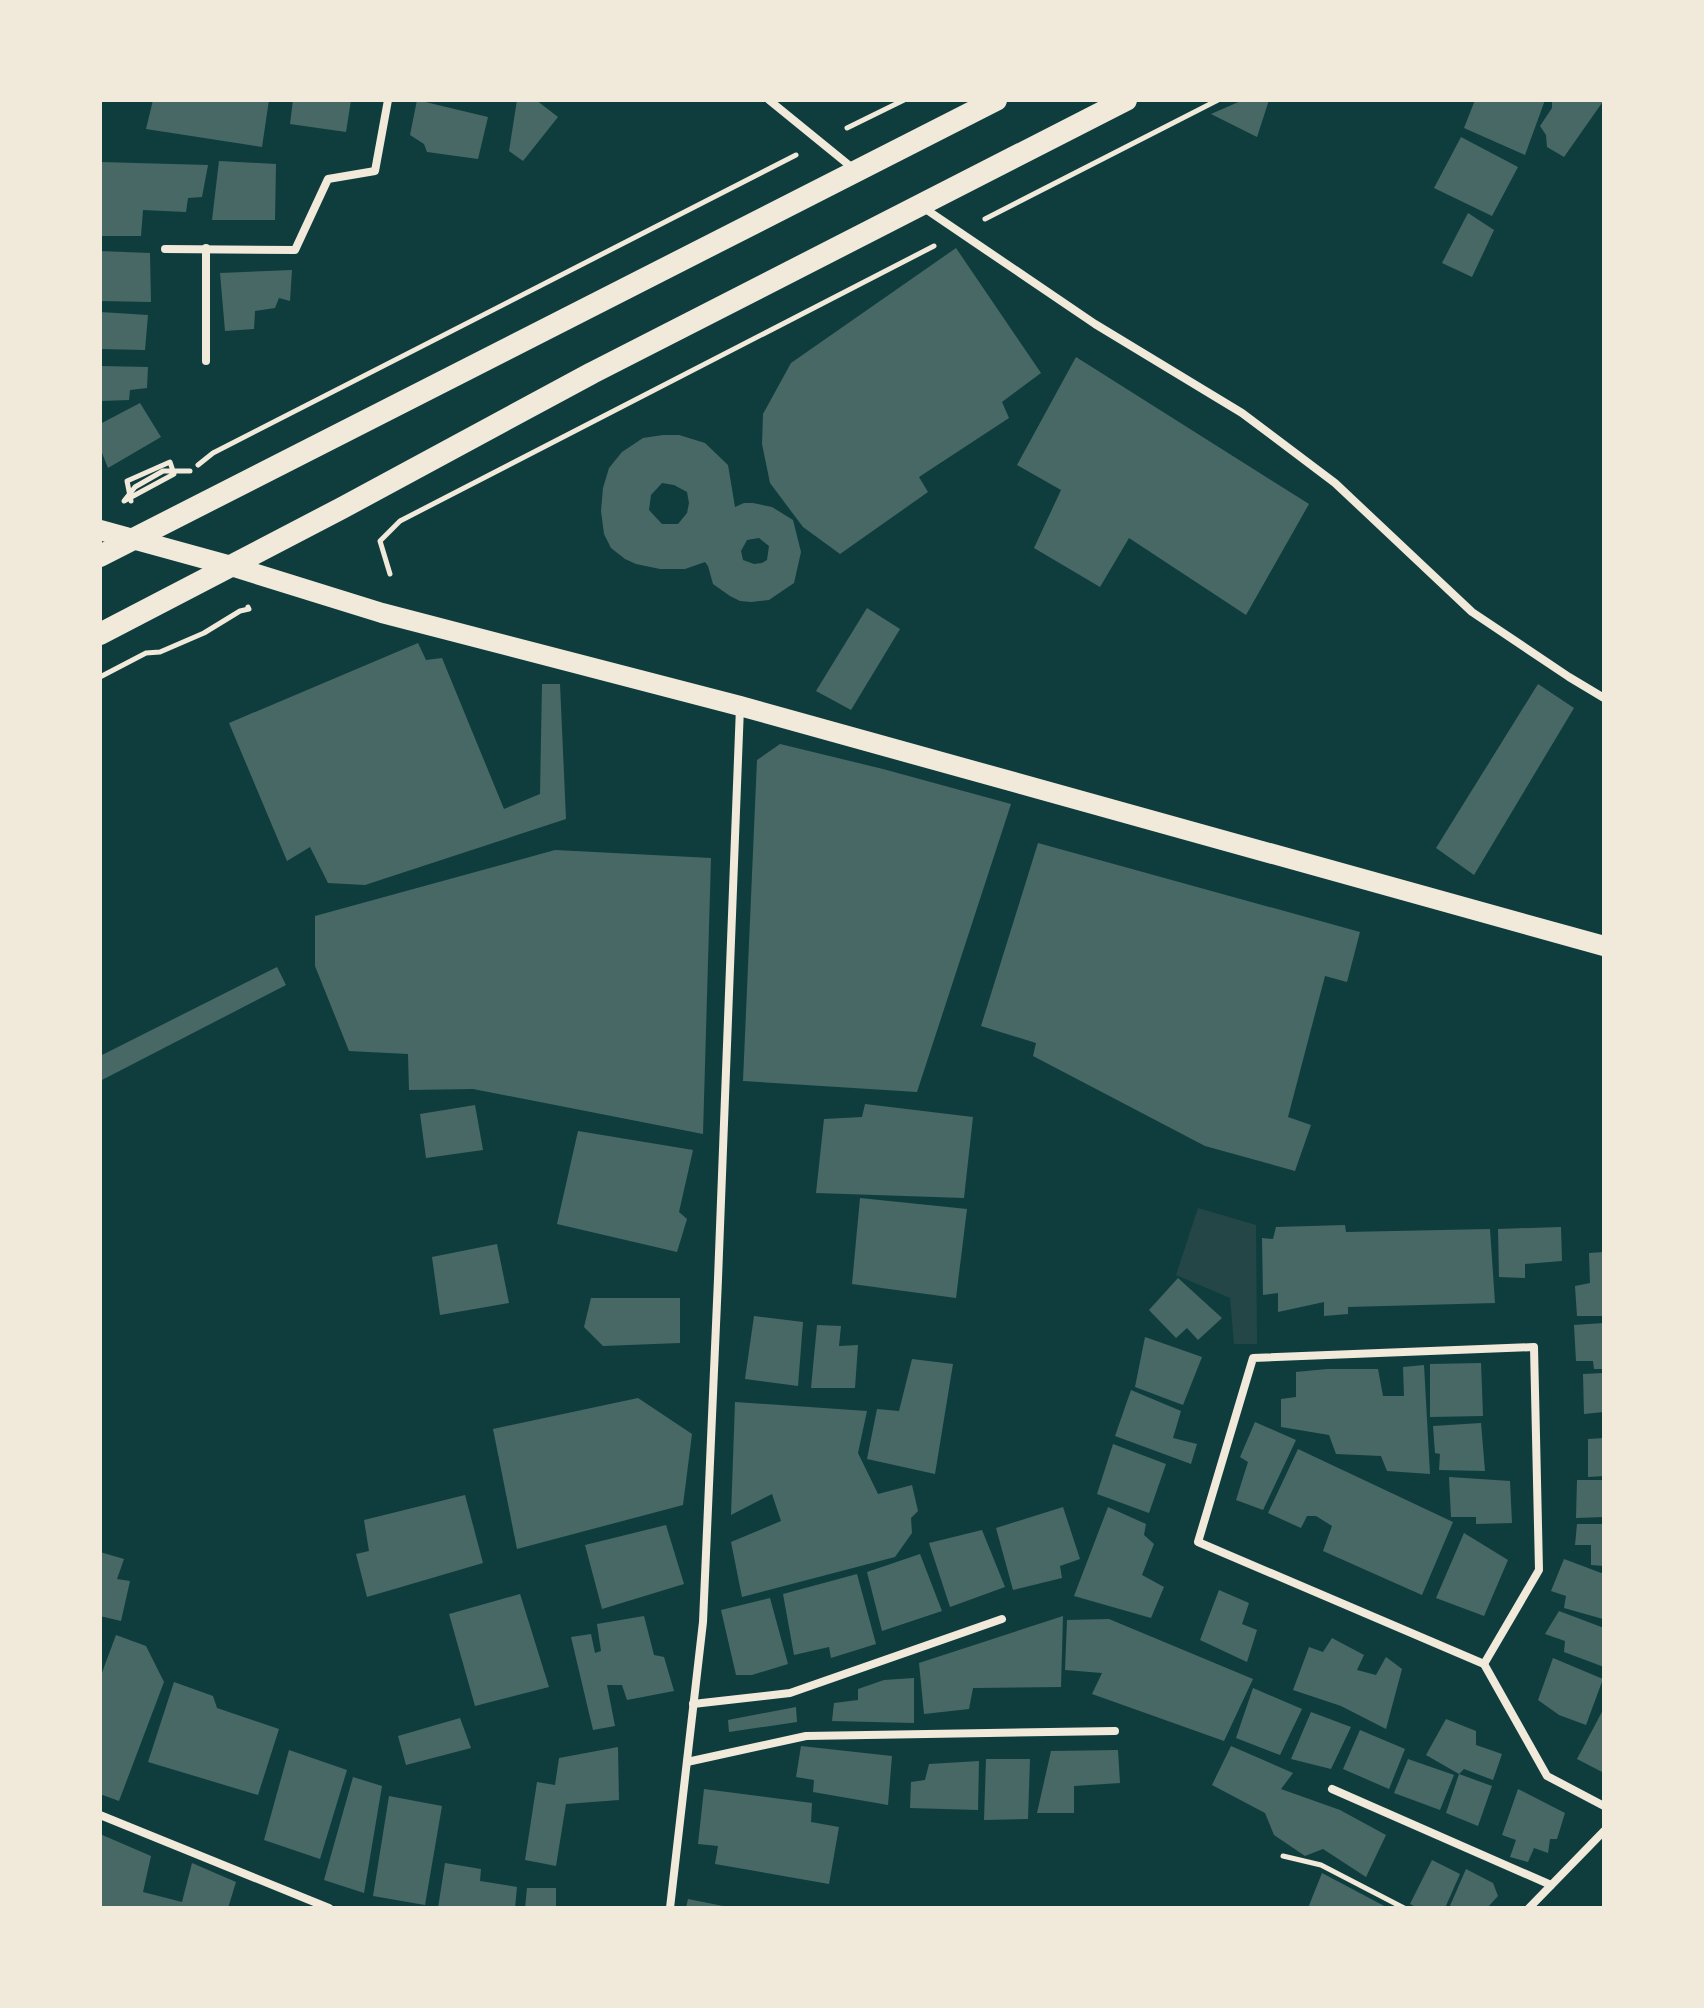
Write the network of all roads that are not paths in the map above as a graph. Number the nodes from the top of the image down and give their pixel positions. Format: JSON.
{"nodes":[{"id":1,"x":388,"y":100,"type":"edge"},
{"id":2,"x":769,"y":100,"type":"edge"},
{"id":3,"x":996,"y":100,"type":"edge"},
{"id":4,"x":1126,"y":100,"type":"edge"},
{"id":5,"x":856,"y":171,"type":"junction"},
{"id":6,"x":920,"y":205,"type":"junction"},
{"id":7,"x":206,"y":248,"type":"junction"},
{"id":8,"x":165,"y":249,"type":"dead end"},
{"id":9,"x":206,"y":361,"type":"dead end"},
{"id":10,"x":100,"y":530,"type":"edge"},
{"id":11,"x":133,"y":539,"type":"junction"},
{"id":12,"x":100,"y":556,"type":"edge"},
{"id":13,"x":231,"y":566,"type":"junction"},
{"id":14,"x":100,"y":634,"type":"edge"},
{"id":15,"x":1604,"y":698,"type":"edge"},
{"id":16,"x":740,"y":706,"type":"junction"},
{"id":17,"x":1604,"y":946,"type":"edge"},
{"id":18,"x":1002,"y":1619,"type":"dead end"},
{"id":19,"x":1484,"y":1664,"type":"junction"},
{"id":20,"x":693,"y":1704,"type":"junction"},
{"id":21,"x":1115,"y":1731,"type":"dead end"},
{"id":22,"x":687,"y":1762,"type":"junction"},
{"id":23,"x":1332,"y":1789,"type":"dead end"},
{"id":24,"x":1604,"y":1806,"type":"edge"},
{"id":25,"x":100,"y":1815,"type":"edge"},
{"id":26,"x":1604,"y":1831,"type":"edge"},
{"id":27,"x":1551,"y":1885,"type":"junction"},
{"id":28,"x":329,"y":1908,"type":"edge"},
{"id":29,"x":670,"y":1908,"type":"edge"},
{"id":30,"x":1529,"y":1908,"type":"edge"}],
"edges":[{"from":1,"to":7,"type":"street"},
{"from":2,"to":5,"type":"street"},
{"from":3,"to":5,"type":"highway"},
{"from":4,"to":6,"type":"highway"},
{"from":5,"to":11,"type":"highway"},
{"from":6,"to":13,"type":"highway"},
{"from":6,"to":15,"type":"street"},
{"from":7,"to":8,"type":"street"},
{"from":7,"to":9,"type":"street"},
{"from":10,"to":11,"type":"main road"},
{"from":11,"to":12,"type":"highway"},
{"from":11,"to":13,"type":"main road"},
{"from":13,"to":14,"type":"highway"},
{"from":13,"to":16,"type":"main road"},
{"from":16,"to":17,"type":"main road"},
{"from":16,"to":20,"type":"street"},
{"from":18,"to":20,"type":"street"},
{"from":19,"to":19,"type":"street"},
{"from":19,"to":24,"type":"street"},
{"from":20,"to":22,"type":"street"},
{"from":21,"to":22,"type":"street"},
{"from":22,"to":29,"type":"street"},
{"from":23,"to":27,"type":"street"},
{"from":25,"to":28,"type":"street"},
{"from":26,"to":27,"type":"street"},
{"from":27,"to":30,"type":"street"}]}
